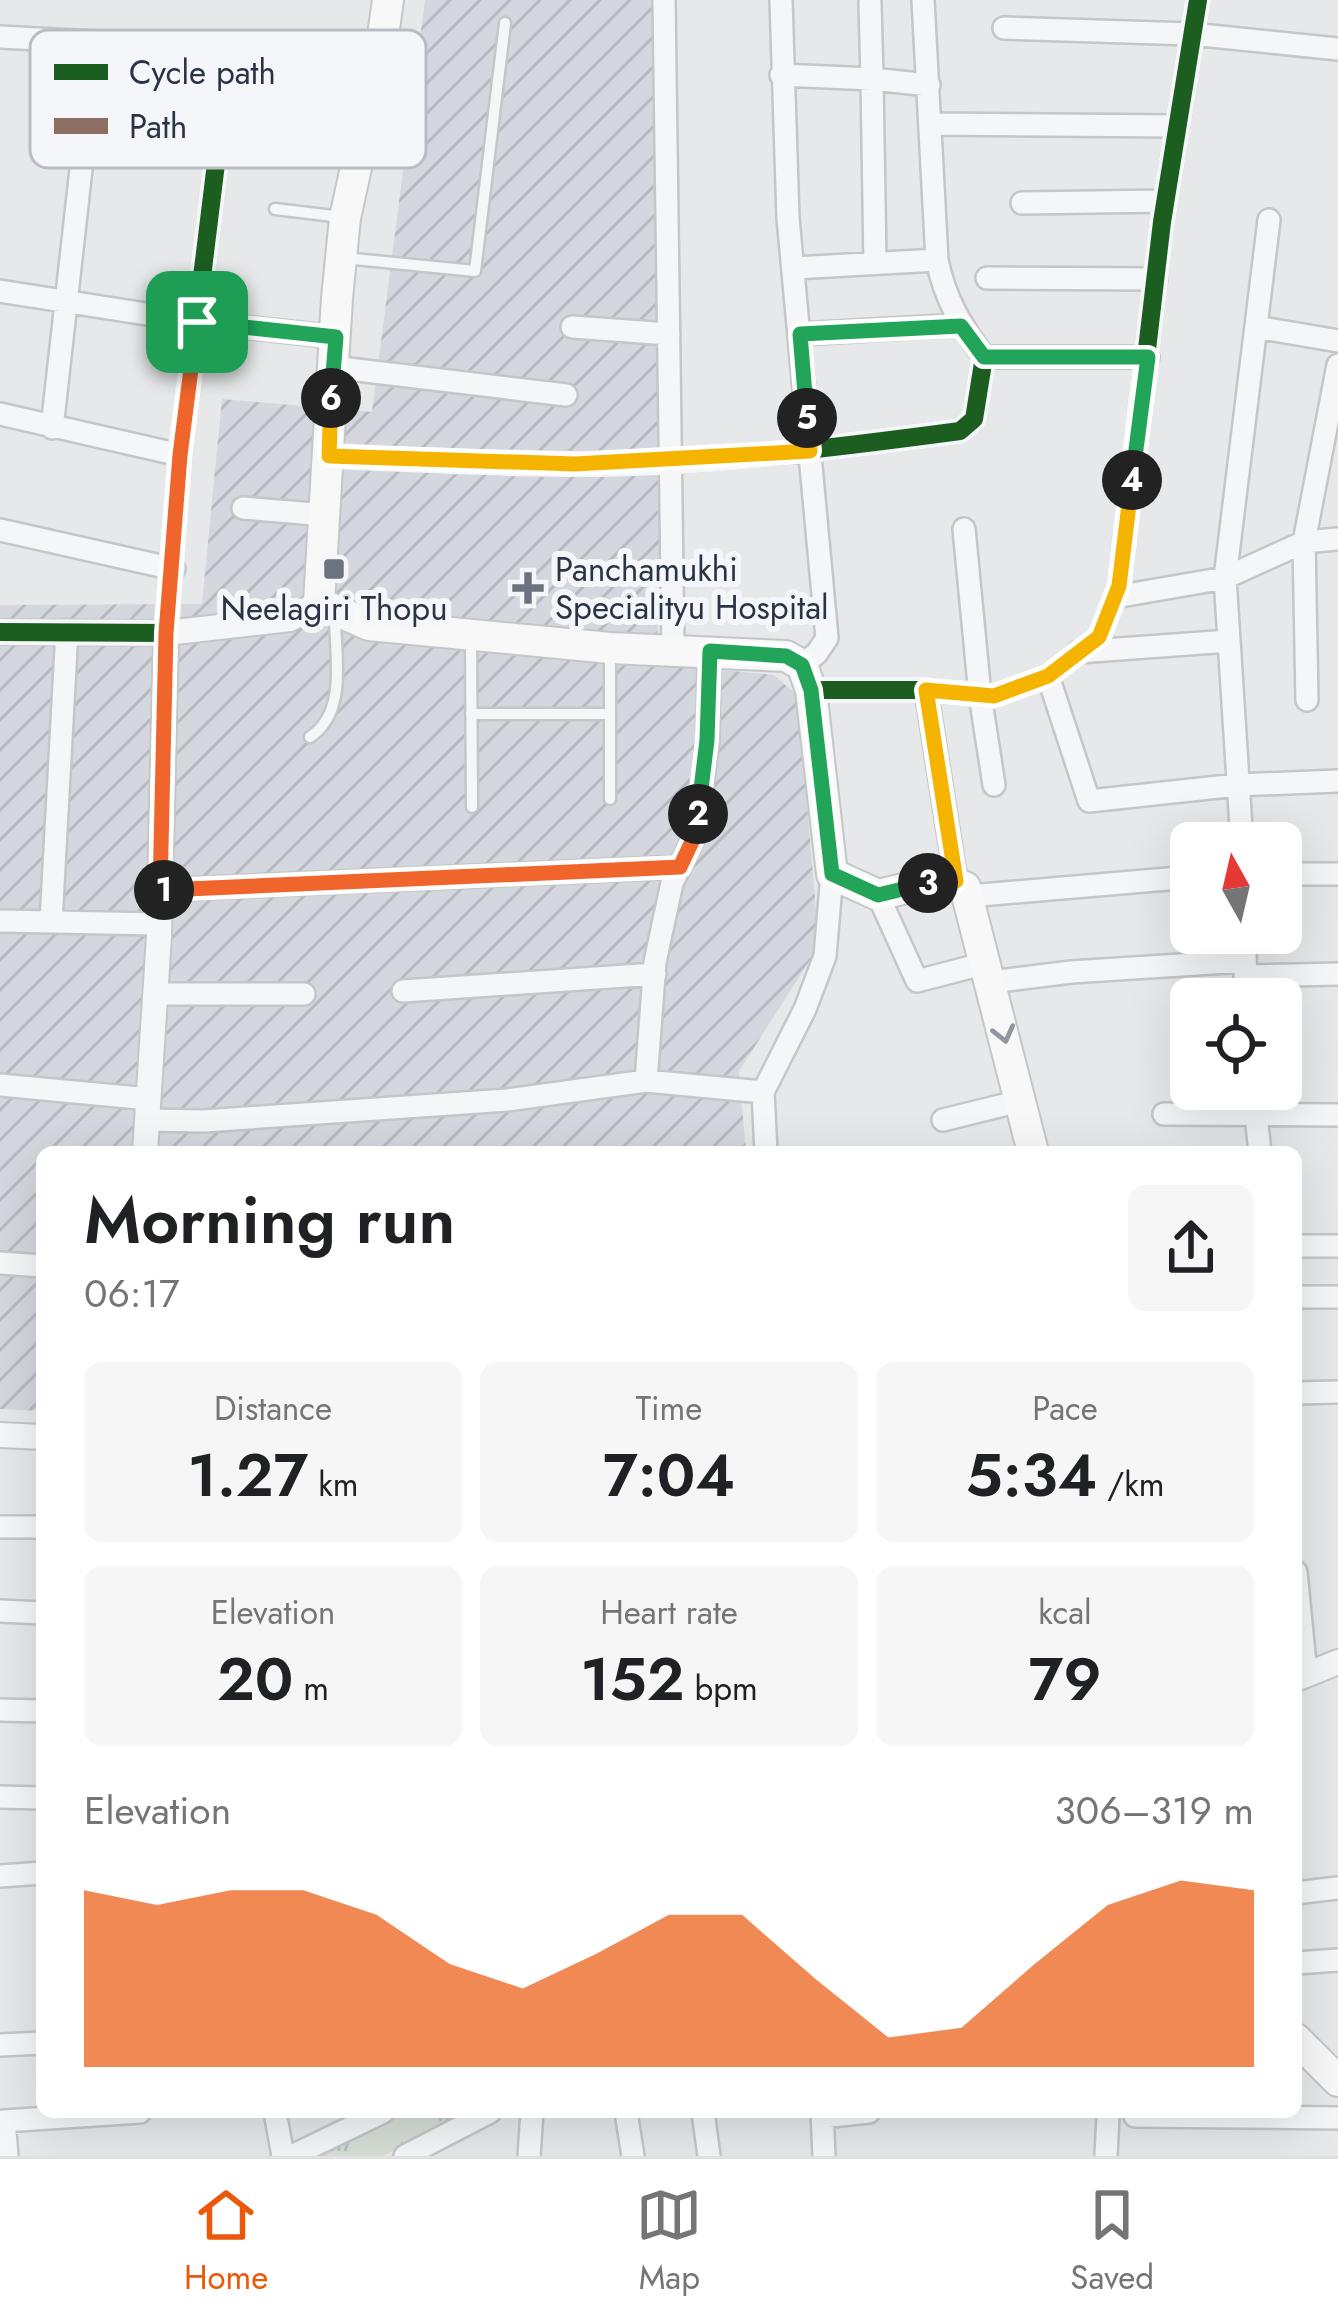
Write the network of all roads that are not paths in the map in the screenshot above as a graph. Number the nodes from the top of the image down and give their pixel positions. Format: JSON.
{"nodes":[{"id":1,"x":388,"y":0,"type":"edge"},
{"id":2,"x":664,"y":0,"type":"edge"},
{"id":3,"x":781,"y":0,"type":"edge"},
{"id":4,"x":923,"y":0,"type":"edge"},
{"id":5,"x":1198,"y":0,"type":"edge"},
{"id":6,"x":870,"y":3,"type":"edge"},
{"id":7,"x":505,"y":23,"type":"dead end"},
{"id":8,"x":1004,"y":28,"type":"dead end"},
{"id":9,"x":384,"y":30,"type":"edge"},
{"id":10,"x":1191,"y":34,"type":"junction"},
{"id":11,"x":0,"y":37,"type":"edge"},
{"id":12,"x":30,"y":39,"type":"edge"},
{"id":13,"x":1338,"y":50,"type":"edge"},
{"id":14,"x":781,"y":75,"type":"junction"},
{"id":15,"x":872,"y":79,"type":"junction"},
{"id":16,"x":929,"y":85,"type":"junction"},
{"id":17,"x":931,"y":124,"type":"junction"},
{"id":18,"x":1177,"y":126,"type":"junction"},
{"id":19,"x":82,"y":168,"type":"edge"},
{"id":20,"x":216,"y":168,"type":"edge"},
{"id":21,"x":356,"y":168,"type":"edge"},
{"id":22,"x":1166,"y":201,"type":"junction"},
{"id":23,"x":1022,"y":203,"type":"dead end"},
{"id":24,"x":275,"y":209,"type":"dead end"},
{"id":25,"x":345,"y":218,"type":"junction"},
{"id":26,"x":1269,"y":220,"type":"dead end"},
{"id":27,"x":341,"y":258,"type":"junction"},
{"id":28,"x":937,"y":260,"type":"junction"},
{"id":29,"x":875,"y":263,"type":"junction"},
{"id":30,"x":794,"y":268,"type":"junction"},
{"id":31,"x":987,"y":278,"type":"dead end"},
{"id":32,"x":1156,"y":279,"type":"junction"},
{"id":33,"x":0,"y":291,"type":"edge"},
{"id":34,"x":68,"y":302,"type":"junction"},
{"id":35,"x":197,"y":322,"type":"junction"},
{"id":36,"x":961,"y":326,"type":"junction"},
{"id":37,"x":572,"y":327,"type":"dead end"},
{"id":38,"x":1256,"y":327,"type":"junction"},
{"id":39,"x":669,"y":334,"type":"junction"},
{"id":40,"x":800,"y":334,"type":"junction"},
{"id":41,"x":1338,"y":341,"type":"edge"},
{"id":42,"x":334,"y":352,"type":"junction"},
{"id":43,"x":984,"y":357,"type":"junction"},
{"id":44,"x":1148,"y":357,"type":"junction"},
{"id":45,"x":1338,"y":364,"type":"edge"},
{"id":46,"x":566,"y":395,"type":"dead end"},
{"id":47,"x":0,"y":414,"type":"edge"},
{"id":48,"x":52,"y":428,"type":"junction"},
{"id":49,"x":810,"y":451,"type":"junction"},
{"id":50,"x":180,"y":455,"type":"junction"},
{"id":51,"x":329,"y":456,"type":"junction"},
{"id":52,"x":670,"y":461,"type":"junction"},
{"id":53,"x":243,"y":508,"type":"dead end"},
{"id":54,"x":327,"y":515,"type":"junction"},
{"id":55,"x":964,"y":529,"type":"dead end"},
{"id":56,"x":0,"y":530,"type":"edge"},
{"id":57,"x":1338,"y":539,"type":"edge"},
{"id":58,"x":1304,"y":542,"type":"junction"},
{"id":59,"x":174,"y":569,"type":"junction"},
{"id":60,"x":1225,"y":578,"type":"junction"},
{"id":61,"x":1114,"y":597,"type":"junction"},
{"id":62,"x":327,"y":608,"type":"junction"},
{"id":63,"x":67,"y":630,"type":"junction"},
{"id":64,"x":0,"y":632,"type":"edge"},
{"id":65,"x":166,"y":633,"type":"junction"},
{"id":66,"x":471,"y":636,"type":"junction"},
{"id":67,"x":1229,"y":641,"type":"junction"},
{"id":68,"x":610,"y":648,"type":"junction"},
{"id":69,"x":673,"y":650,"type":"junction"},
{"id":70,"x":710,"y":651,"type":"junction"},
{"id":71,"x":1078,"y":652,"type":"junction"},
{"id":72,"x":1048,"y":676,"type":"junction"},
{"id":73,"x":807,"y":678,"type":"junction"},
{"id":74,"x":926,"y":690,"type":"junction"},
{"id":75,"x":980,"y":695,"type":"junction"},
{"id":76,"x":1307,"y":700,"type":"dead end"},
{"id":77,"x":471,"y":714,"type":"junction"},
{"id":78,"x":610,"y":714,"type":"junction"},
{"id":79,"x":310,"y":737,"type":"dead end"},
{"id":80,"x":1338,"y":782,"type":"edge"},
{"id":81,"x":994,"y":785,"type":"dead end"},
{"id":82,"x":1237,"y":785,"type":"junction"},
{"id":83,"x":610,"y":799,"type":"dead end"},
{"id":84,"x":472,"y":807,"type":"dead end"},
{"id":85,"x":1240,"y":822,"type":"edge"},
{"id":86,"x":680,"y":867,"type":"junction"},
{"id":87,"x":832,"y":874,"type":"junction"},
{"id":88,"x":1302,"y":874,"type":"edge"},
{"id":89,"x":1338,"y":874,"type":"edge"},
{"id":90,"x":1170,"y":878,"type":"edge"},
{"id":91,"x":962,"y":888,"type":"junction"},
{"id":92,"x":160,"y":890,"type":"junction"},
{"id":93,"x":878,"y":895,"type":"junction"},
{"id":94,"x":0,"y":921,"type":"edge"},
{"id":95,"x":51,"y":922,"type":"junction"},
{"id":96,"x":159,"y":924,"type":"junction"},
{"id":97,"x":989,"y":972,"type":"junction"},
{"id":98,"x":655,"y":974,"type":"junction"},
{"id":99,"x":1338,"y":974,"type":"edge"},
{"id":100,"x":1220,"y":978,"type":"edge"},
{"id":101,"x":1264,"y":978,"type":"edge"},
{"id":102,"x":403,"y":991,"type":"dead end"},
{"id":103,"x":156,"y":994,"type":"junction"},
{"id":104,"x":304,"y":994,"type":"dead end"},
{"id":105,"x":646,"y":1081,"type":"junction"},
{"id":106,"x":0,"y":1085,"type":"edge"},
{"id":107,"x":763,"y":1092,"type":"junction"},
{"id":108,"x":1020,"y":1101,"type":"junction"},
{"id":109,"x":149,"y":1109,"type":"junction"},
{"id":110,"x":1255,"y":1110,"type":"edge"},
{"id":111,"x":1164,"y":1114,"type":"dead end"},
{"id":112,"x":1255,"y":1114,"type":"junction"},
{"id":113,"x":1338,"y":1115,"type":"edge"},
{"id":114,"x":943,"y":1120,"type":"dead end"},
{"id":115,"x":146,"y":1146,"type":"edge"},
{"id":116,"x":766,"y":1146,"type":"edge"},
{"id":117,"x":1031,"y":1146,"type":"edge"},
{"id":118,"x":1258,"y":1146,"type":"edge"},
{"id":119,"x":1302,"y":1246,"type":"edge"},
{"id":120,"x":1338,"y":1246,"type":"edge"},
{"id":121,"x":0,"y":1263,"type":"edge"},
{"id":122,"x":36,"y":1266,"type":"edge"},
{"id":123,"x":1302,"y":1297,"type":"edge"},
{"id":124,"x":1338,"y":1297,"type":"edge"},
{"id":125,"x":1338,"y":1392,"type":"edge"},
{"id":126,"x":1302,"y":1393,"type":"edge"},
{"id":127,"x":0,"y":1435,"type":"edge"},
{"id":128,"x":36,"y":1437,"type":"edge"},
{"id":129,"x":0,"y":1527,"type":"edge"},
{"id":130,"x":36,"y":1527,"type":"edge"},
{"id":131,"x":0,"y":1611,"type":"edge"},
{"id":132,"x":36,"y":1613,"type":"edge"},
{"id":133,"x":1338,"y":1662,"type":"edge"},
{"id":134,"x":1302,"y":1677,"type":"edge"},
{"id":135,"x":0,"y":1710,"type":"edge"},
{"id":136,"x":36,"y":1711,"type":"edge"},
{"id":137,"x":0,"y":1797,"type":"edge"},
{"id":138,"x":36,"y":1798,"type":"edge"},
{"id":139,"x":36,"y":1873,"type":"edge"},
{"id":140,"x":0,"y":1876,"type":"edge"},
{"id":141,"x":1338,"y":1888,"type":"edge"},
{"id":142,"x":1302,"y":1892,"type":"edge"},
{"id":143,"x":1338,"y":1960,"type":"edge"},
{"id":144,"x":1302,"y":1963,"type":"edge"},
{"id":145,"x":36,"y":2043,"type":"edge"},
{"id":146,"x":1302,"y":2044,"type":"edge"},
{"id":147,"x":0,"y":2045,"type":"edge"},
{"id":148,"x":1332,"y":2070,"type":"edge"},
{"id":149,"x":48,"y":2118,"type":"edge"},
{"id":150,"x":276,"y":2118,"type":"edge"},
{"id":151,"x":370,"y":2118,"type":"edge"},
{"id":152,"x":480,"y":2118,"type":"edge"},
{"id":153,"x":532,"y":2118,"type":"edge"},
{"id":154,"x":627,"y":2118,"type":"edge"},
{"id":155,"x":704,"y":2118,"type":"edge"},
{"id":156,"x":822,"y":2118,"type":"edge"},
{"id":157,"x":1108,"y":2118,"type":"edge"},
{"id":158,"x":1270,"y":2118,"type":"edge"},
{"id":159,"x":1338,"y":2119,"type":"edge"},
{"id":160,"x":2,"y":2121,"type":"edge"},
{"id":161,"x":429,"y":2150,"type":"edge"},
{"id":162,"x":7,"y":2156,"type":"edge"},
{"id":163,"x":283,"y":2156,"type":"edge"},
{"id":164,"x":292,"y":2156,"type":"edge"},
{"id":165,"x":406,"y":2156,"type":"edge"},
{"id":166,"x":529,"y":2156,"type":"edge"},
{"id":167,"x":633,"y":2156,"type":"edge"},
{"id":168,"x":709,"y":2156,"type":"edge"},
{"id":169,"x":824,"y":2156,"type":"edge"},
{"id":170,"x":1106,"y":2156,"type":"edge"}],
"edges":[{"from":1,"to":9,"type":"main road"},
{"from":2,"to":39,"type":"street"},
{"from":3,"to":14,"type":"street"},
{"from":4,"to":16,"type":"street"},
{"from":5,"to":10,"type":"street"},
{"from":6,"to":15,"type":"street"},
{"from":7,"to":27,"type":"lane"},
{"from":8,"to":10,"type":"street"},
{"from":10,"to":13,"type":"street"},
{"from":10,"to":18,"type":"street"},
{"from":11,"to":12,"type":"street"},
{"from":14,"to":15,"type":"street"},
{"from":14,"to":30,"type":"street"},
{"from":15,"to":16,"type":"street"},
{"from":15,"to":29,"type":"street"},
{"from":16,"to":17,"type":"street"},
{"from":17,"to":18,"type":"street"},
{"from":17,"to":28,"type":"street"},
{"from":18,"to":22,"type":"street"},
{"from":19,"to":34,"type":"street"},
{"from":20,"to":35,"type":"street"},
{"from":21,"to":25,"type":"main road"},
{"from":22,"to":23,"type":"street"},
{"from":22,"to":32,"type":"street"},
{"from":24,"to":25,"type":"lane"},
{"from":25,"to":27,"type":"main road"},
{"from":26,"to":38,"type":"street"},
{"from":27,"to":42,"type":"main road"},
{"from":28,"to":29,"type":"street"},
{"from":28,"to":36,"type":"street"},
{"from":29,"to":30,"type":"street"},
{"from":30,"to":40,"type":"street"},
{"from":31,"to":32,"type":"street"},
{"from":32,"to":44,"type":"street"},
{"from":33,"to":34,"type":"street"},
{"from":34,"to":35,"type":"street"},
{"from":34,"to":48,"type":"street"},
{"from":35,"to":42,"type":"street"},
{"from":35,"to":50,"type":"street"},
{"from":36,"to":40,"type":"street"},
{"from":36,"to":43,"type":"street"},
{"from":37,"to":39,"type":"street"},
{"from":38,"to":41,"type":"street"},
{"from":38,"to":60,"type":"street"},
{"from":39,"to":52,"type":"street"},
{"from":40,"to":49,"type":"street"},
{"from":42,"to":46,"type":"street"},
{"from":42,"to":51,"type":"main road"},
{"from":43,"to":44,"type":"street"},
{"from":43,"to":49,"type":"street"},
{"from":44,"to":61,"type":"street"},
{"from":45,"to":58,"type":"street"},
{"from":47,"to":48,"type":"street"},
{"from":48,"to":50,"type":"street"},
{"from":49,"to":52,"type":"street"},
{"from":49,"to":73,"type":"street"},
{"from":50,"to":59,"type":"street"},
{"from":51,"to":52,"type":"street"},
{"from":51,"to":54,"type":"main road"},
{"from":52,"to":69,"type":"street"},
{"from":53,"to":54,"type":"street"},
{"from":54,"to":62,"type":"main road"},
{"from":55,"to":75,"type":"street"},
{"from":56,"to":59,"type":"street"},
{"from":57,"to":58,"type":"street"},
{"from":58,"to":60,"type":"street"},
{"from":58,"to":76,"type":"street"},
{"from":59,"to":65,"type":"street"},
{"from":60,"to":61,"type":"street"},
{"from":60,"to":67,"type":"street"},
{"from":61,"to":71,"type":"street"},
{"from":62,"to":65,"type":"street"},
{"from":62,"to":66,"type":"main road"},
{"from":62,"to":79,"type":"lane"},
{"from":63,"to":64,"type":"street"},
{"from":63,"to":65,"type":"street"},
{"from":63,"to":95,"type":"street"},
{"from":65,"to":92,"type":"street"},
{"from":66,"to":68,"type":"main road"},
{"from":66,"to":77,"type":"lane"},
{"from":67,"to":71,"type":"street"},
{"from":67,"to":82,"type":"street"},
{"from":68,"to":69,"type":"main road"},
{"from":68,"to":78,"type":"lane"},
{"from":69,"to":70,"type":"main road"},
{"from":70,"to":73,"type":"main road"},
{"from":70,"to":86,"type":"street"},
{"from":71,"to":72,"type":"street"},
{"from":72,"to":75,"type":"street"},
{"from":72,"to":82,"type":"street"},
{"from":73,"to":74,"type":"street"},
{"from":73,"to":87,"type":"main road"},
{"from":74,"to":75,"type":"street"},
{"from":74,"to":91,"type":"street"},
{"from":75,"to":81,"type":"street"},
{"from":77,"to":78,"type":"lane"},
{"from":77,"to":84,"type":"lane"},
{"from":78,"to":83,"type":"lane"},
{"from":80,"to":82,"type":"street"},
{"from":82,"to":85,"type":"street"},
{"from":86,"to":92,"type":"street"},
{"from":86,"to":98,"type":"street"},
{"from":87,"to":93,"type":"main road"},
{"from":87,"to":107,"type":"street"},
{"from":88,"to":89,"type":"street"},
{"from":90,"to":91,"type":"street"},
{"from":91,"to":93,"type":"main road"},
{"from":91,"to":97,"type":"main road"},
{"from":92,"to":96,"type":"street"},
{"from":93,"to":97,"type":"street"},
{"from":94,"to":95,"type":"street"},
{"from":95,"to":96,"type":"street"},
{"from":96,"to":103,"type":"street"},
{"from":97,"to":100,"type":"street"},
{"from":97,"to":108,"type":"main road","one_way":true},
{"from":98,"to":102,"type":"street"},
{"from":98,"to":105,"type":"street"},
{"from":99,"to":101,"type":"street"},
{"from":103,"to":104,"type":"street"},
{"from":103,"to":109,"type":"street"},
{"from":105,"to":107,"type":"street"},
{"from":105,"to":109,"type":"street"},
{"from":106,"to":109,"type":"street"},
{"from":107,"to":116,"type":"street"},
{"from":108,"to":114,"type":"street"},
{"from":108,"to":117,"type":"main road"},
{"from":109,"to":115,"type":"street"},
{"from":110,"to":112,"type":"street"},
{"from":111,"to":112,"type":"street"},
{"from":112,"to":113,"type":"street"},
{"from":112,"to":118,"type":"street"},
{"from":119,"to":120,"type":"street"},
{"from":121,"to":122,"type":"street"},
{"from":123,"to":124,"type":"street"},
{"from":125,"to":126,"type":"street"},
{"from":127,"to":128,"type":"street"},
{"from":129,"to":130,"type":"street"},
{"from":131,"to":132,"type":"street"},
{"from":133,"to":134,"type":"street"},
{"from":135,"to":136,"type":"street"},
{"from":137,"to":138,"type":"street"},
{"from":139,"to":140,"type":"street"},
{"from":141,"to":142,"type":"street"},
{"from":143,"to":144,"type":"street"},
{"from":145,"to":147,"type":"street"},
{"from":146,"to":148,"type":"main road"},
{"from":149,"to":160,"type":"street"},
{"from":150,"to":163,"type":"street"},
{"from":151,"to":164,"type":"street"},
{"from":152,"to":161,"type":"street"},
{"from":153,"to":166,"type":"street"},
{"from":154,"to":167,"type":"street"},
{"from":155,"to":168,"type":"street"},
{"from":156,"to":169,"type":"street"},
{"from":157,"to":170,"type":"street"},
{"from":158,"to":159,"type":"street"},
{"from":160,"to":162,"type":"street"},
{"from":161,"to":165,"type":"street"}]}
